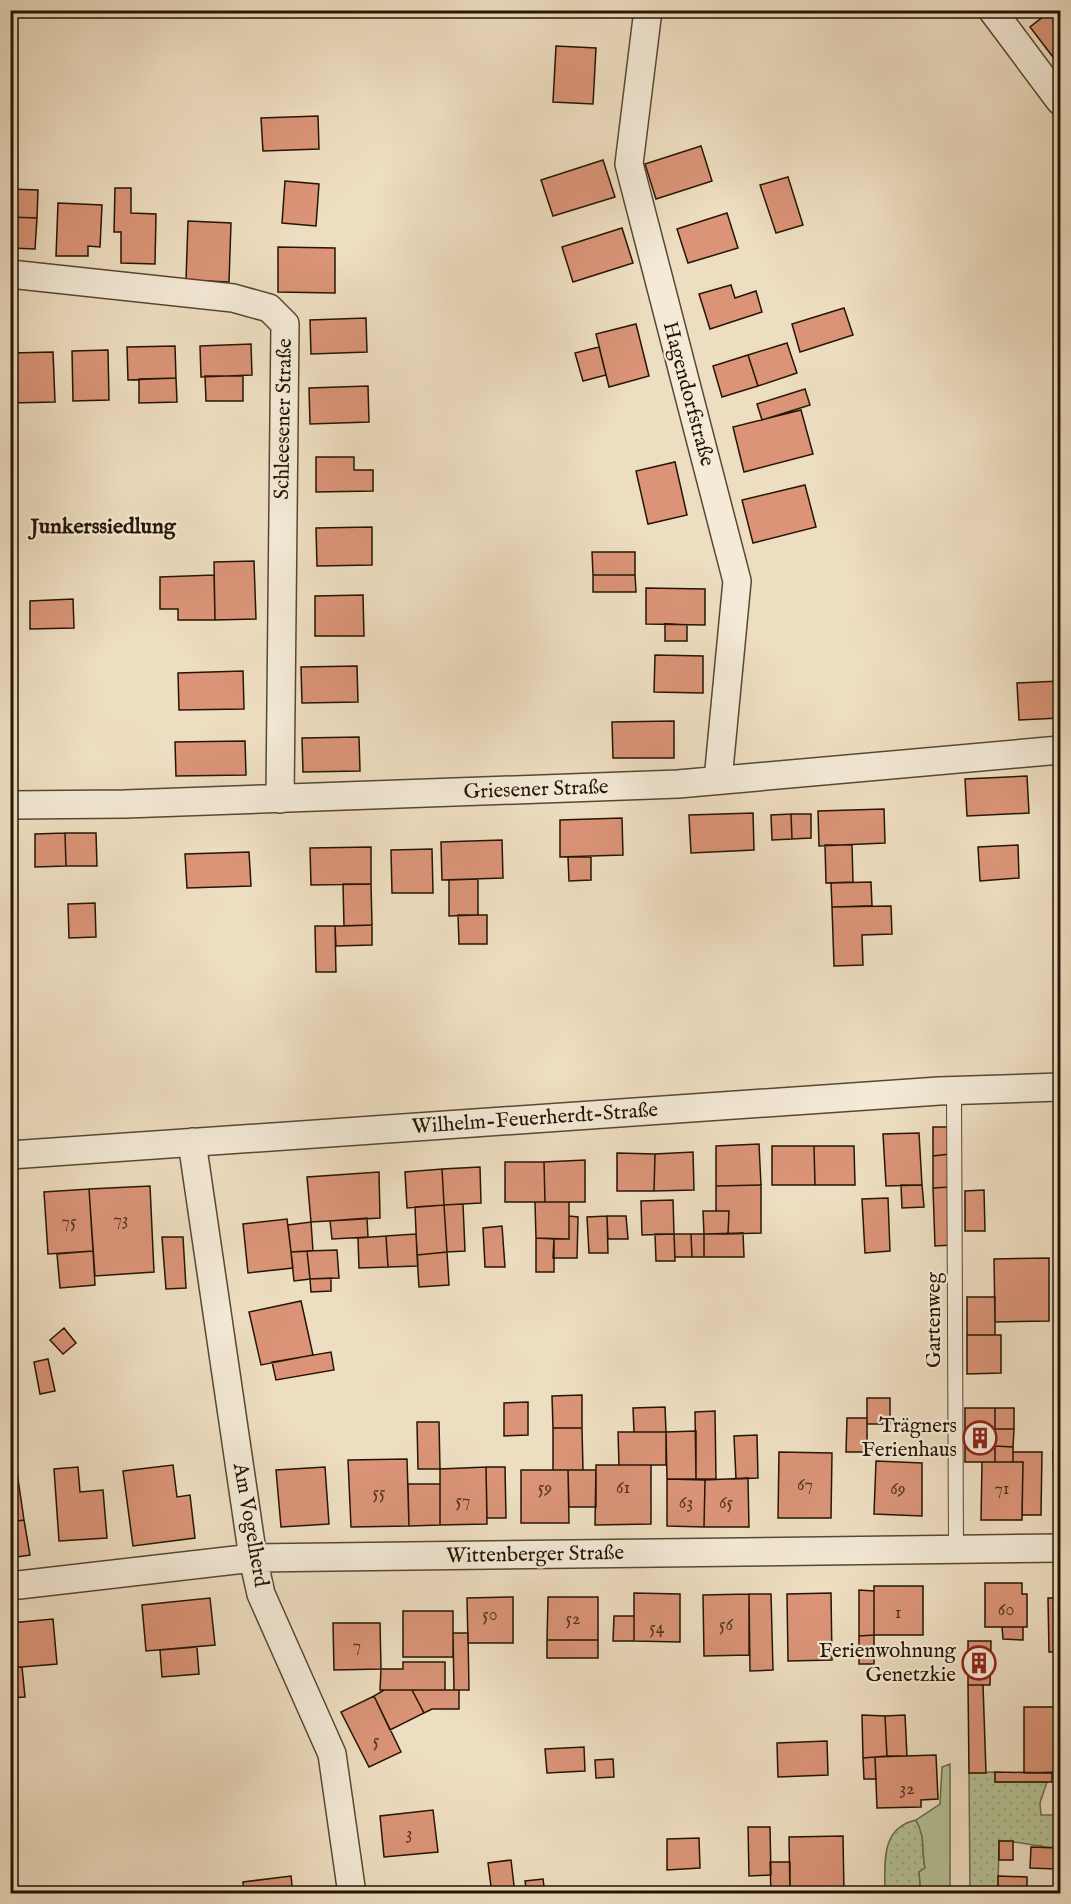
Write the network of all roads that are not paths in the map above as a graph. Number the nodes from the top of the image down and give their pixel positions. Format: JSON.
{"nodes":[{"id":1,"x":648,"y":10,"type":"edge"},
{"id":2,"x":992,"y":10,"type":"edge"},
{"id":3,"x":1060,"y":101,"type":"edge"},
{"id":4,"x":10,"y":274,"type":"edge"},
{"id":5,"x":1060,"y":750,"type":"edge"},
{"id":6,"x":718,"y":780,"type":"junction"},
{"id":7,"x":280,"y":799,"type":"junction"},
{"id":8,"x":10,"y":805,"type":"edge"},
{"id":9,"x":1060,"y":1087,"type":"edge"},
{"id":10,"x":954,"y":1090,"type":"junction"},
{"id":11,"x":192,"y":1142,"type":"junction"},
{"id":12,"x":10,"y":1155,"type":"edge"},
{"id":13,"x":1060,"y":1548,"type":"edge"},
{"id":14,"x":956,"y":1549,"type":"junction"},
{"id":15,"x":253,"y":1558,"type":"junction"},
{"id":16,"x":10,"y":1586,"type":"edge"},
{"id":17,"x":352,"y":1893,"type":"edge"}],
"edges":[{"from":1,"to":6,"type":"street","name":"Hagendorfstraße"},
{"from":2,"to":3,"type":"street"},
{"from":4,"to":7,"type":"street","name":"Schleesener Straße"},
{"from":5,"to":6,"type":"street","name":"Griesener Straße"},
{"from":6,"to":7,"type":"street","name":"Griesener Straße"},
{"from":7,"to":8,"type":"street","name":"Griesener Straße"},
{"from":9,"to":10,"type":"street","name":"Wilhelm-Feuerherdt-Straße"},
{"from":10,"to":11,"type":"street","name":"Wilhelm-Feuerherdt-Straße"},
{"from":10,"to":14,"type":"lane","name":"Gartenweg"},
{"from":11,"to":12,"type":"street","name":"Wilhelm-Feuerherdt-Straße"},
{"from":11,"to":15,"type":"street","name":"Am Vogelherd"},
{"from":13,"to":14,"type":"street","name":"Wittenberger Straße"},
{"from":14,"to":15,"type":"street","name":"Wittenberger Straße"},
{"from":15,"to":16,"type":"street","name":"Wittenberger Straße"},
{"from":15,"to":17,"type":"street","name":"Am Vogelherd"}]}
